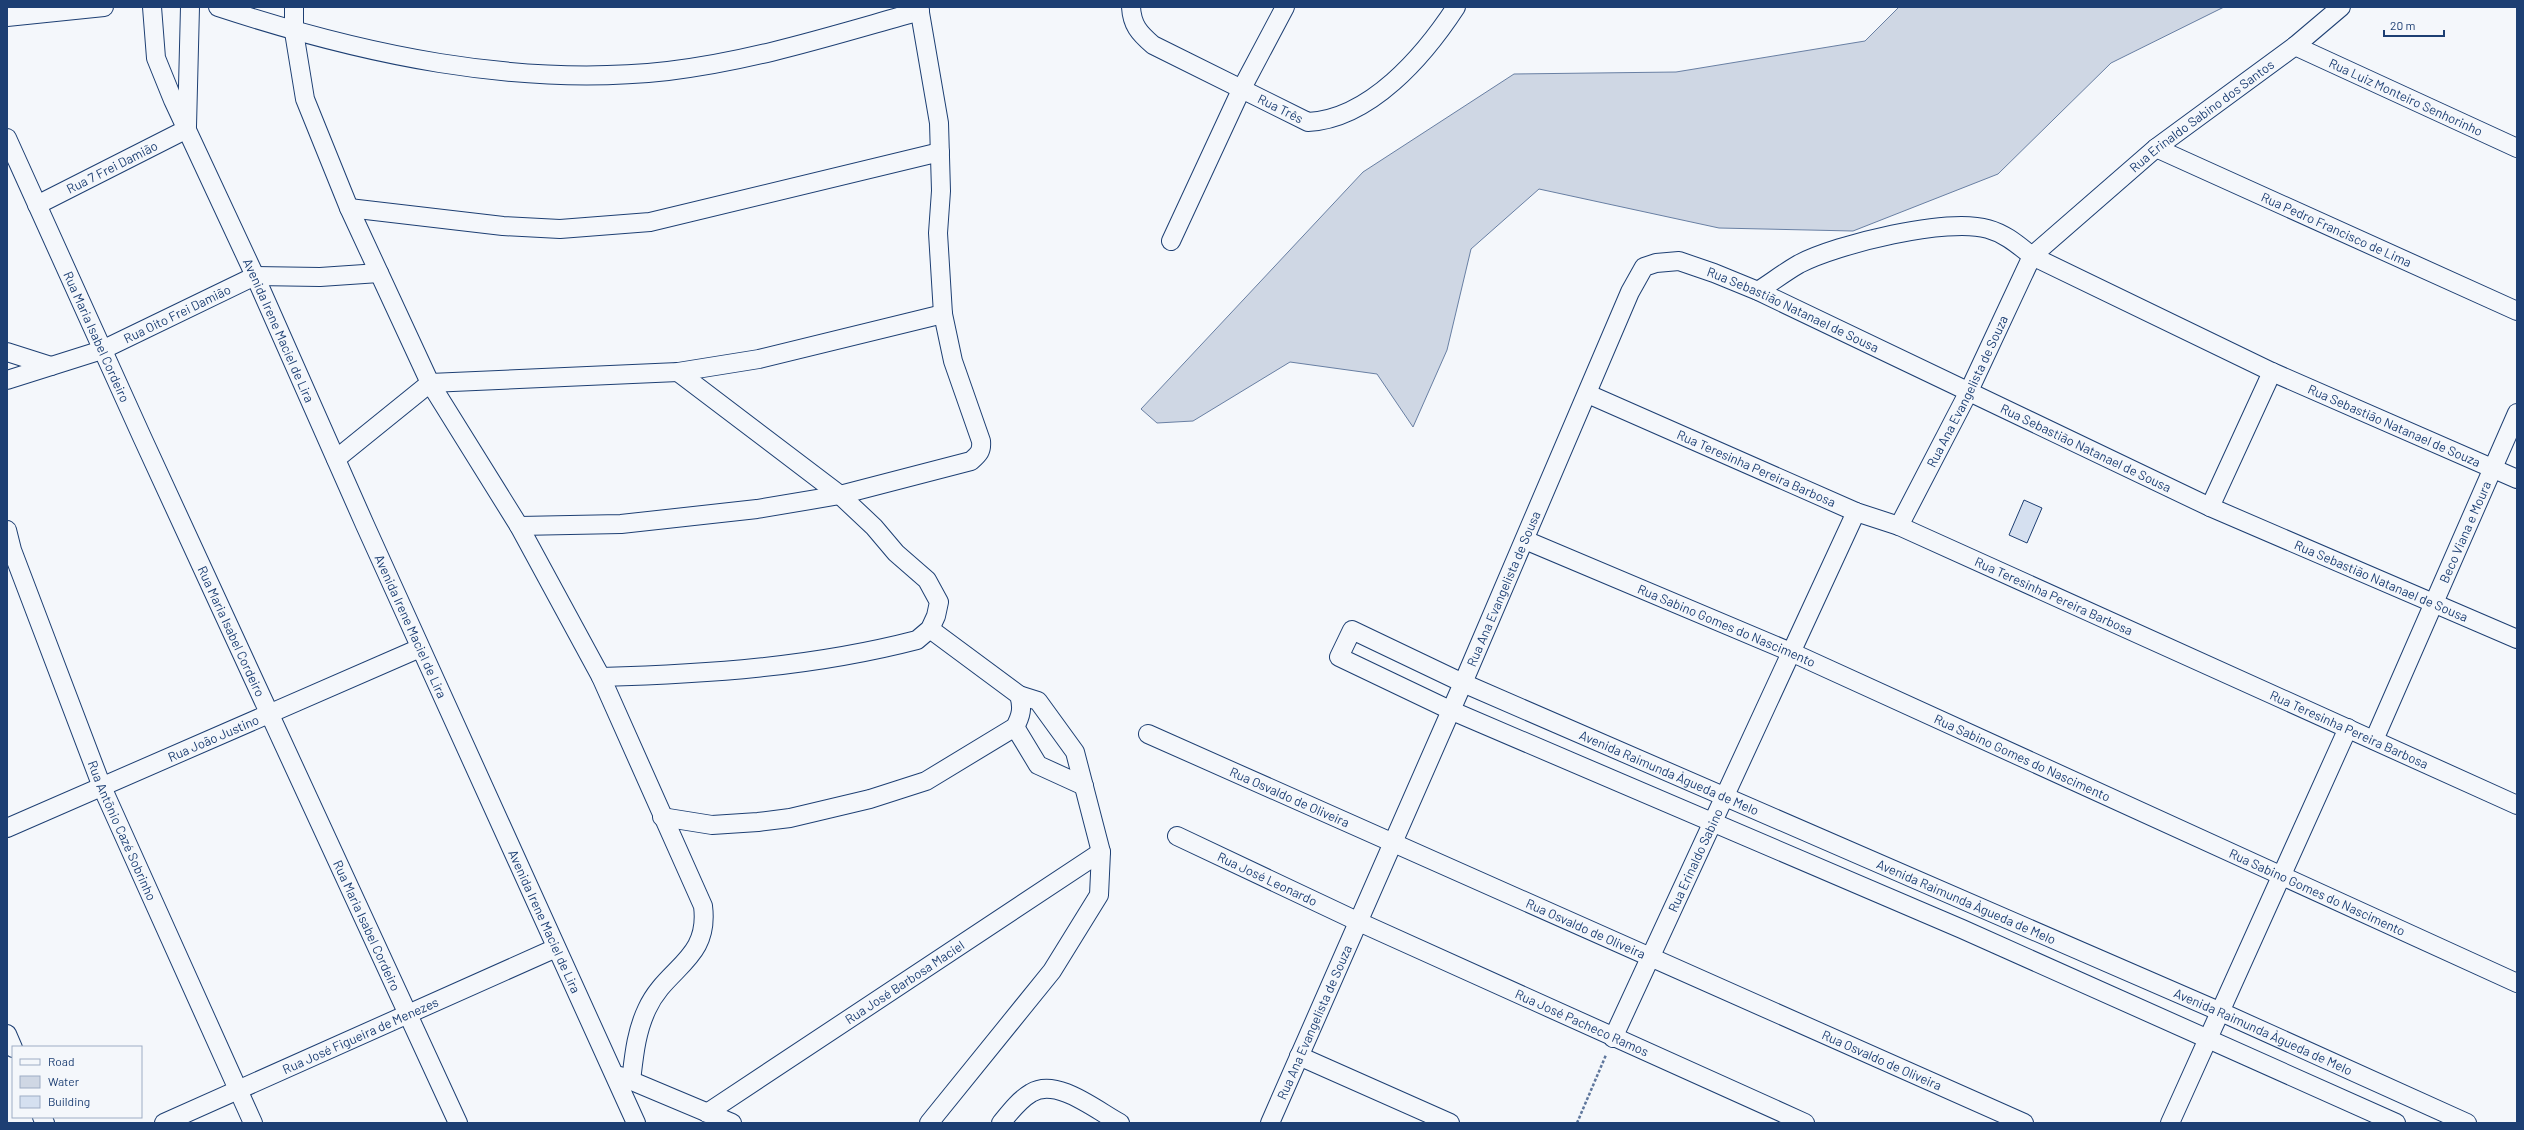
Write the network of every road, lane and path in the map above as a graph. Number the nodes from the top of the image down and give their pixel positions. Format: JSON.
{"nodes":[{"id":1,"x":104,"y":7,"type":"edge"},
{"id":2,"x":152,"y":7,"type":"edge"},
{"id":3,"x":190,"y":7,"type":"edge"},
{"id":4,"x":218,"y":7,"type":"edge"},
{"id":5,"x":294,"y":7,"type":"edge"},
{"id":6,"x":1285,"y":7,"type":"edge"},
{"id":7,"x":1456,"y":7,"type":"edge"},
{"id":8,"x":2341,"y":7,"type":"edge"},
{"id":9,"x":920,"y":9,"type":"edge"},
{"id":10,"x":1131,"y":12,"type":"edge"},
{"id":11,"x":7,"y":17,"type":"edge"},
{"id":12,"x":294,"y":32,"type":"junction"},
{"id":13,"x":2295,"y":46,"type":"junction"},
{"id":14,"x":1241,"y":90,"type":"junction"},
{"id":15,"x":187,"y":129,"type":"junction"},
{"id":16,"x":7,"y":138,"type":"edge"},
{"id":17,"x":2156,"y":148,"type":"junction"},
{"id":18,"x":2517,"y":148,"type":"edge"},
{"id":19,"x":940,"y":152,"type":"junction"},
{"id":20,"x":37,"y":204,"type":"junction"},
{"id":21,"x":349,"y":208,"type":"junction"},
{"id":22,"x":2065,"y":229,"type":"joint"},
{"id":23,"x":1171,"y":241,"type":"dead end"},
{"id":24,"x":2032,"y":256,"type":"junction"},
{"id":25,"x":1656,"y":263,"type":"joint"},
{"id":26,"x":379,"y":273,"type":"junction"},
{"id":27,"x":255,"y":276,"type":"junction"},
{"id":28,"x":1758,"y":291,"type":"junction"},
{"id":29,"x":2517,"y":311,"type":"edge"},
{"id":30,"x":943,"y":314,"type":"junction"},
{"id":31,"x":102,"y":350,"type":"junction"},
{"id":32,"x":7,"y":352,"type":"edge"},
{"id":33,"x":51,"y":366,"type":"junction"},
{"id":34,"x":678,"y":372,"type":"junction"},
{"id":35,"x":2272,"y":372,"type":"junction"},
{"id":36,"x":7,"y":380,"type":"edge"},
{"id":37,"x":430,"y":383,"type":"junction"},
{"id":38,"x":1968,"y":393,"type":"junction"},
{"id":39,"x":1588,"y":394,"type":"junction"},
{"id":40,"x":2517,"y":413,"type":"edge"},
{"id":41,"x":336,"y":459,"type":"junction"},
{"id":42,"x":2492,"y":468,"type":"junction"},
{"id":43,"x":2517,"y":479,"type":"edge"},
{"id":44,"x":840,"y":495,"type":"junction"},
{"id":45,"x":2210,"y":507,"type":"junction"},
{"id":46,"x":1856,"y":512,"type":"junction"},
{"id":47,"x":519,"y":526,"type":"junction"},
{"id":48,"x":1899,"y":526,"type":"junction"},
{"id":49,"x":7,"y":530,"type":"edge"},
{"id":50,"x":1525,"y":540,"type":"junction"},
{"id":51,"x":2435,"y":604,"type":"junction"},
{"id":52,"x":930,"y":629,"type":"junction"},
{"id":53,"x":2517,"y":639,"type":"edge"},
{"id":54,"x":420,"y":648,"type":"junction"},
{"id":55,"x":1793,"y":653,"type":"junction"},
{"id":56,"x":601,"y":677,"type":"junction"},
{"id":57,"x":1463,"y":683,"type":"junction"},
{"id":58,"x":1019,"y":695,"type":"junction"},
{"id":59,"x":1450,"y":710,"type":"junction"},
{"id":60,"x":269,"y":714,"type":"junction"},
{"id":61,"x":1015,"y":727,"type":"junction"},
{"id":62,"x":2348,"y":728,"type":"junction"},
{"id":63,"x":1148,"y":734,"type":"dead end"},
{"id":64,"x":2374,"y":740,"type":"junction"},
{"id":65,"x":1084,"y":786,"type":"junction"},
{"id":66,"x":102,"y":787,"type":"junction"},
{"id":67,"x":1724,"y":795,"type":"junction"},
{"id":68,"x":2517,"y":805,"type":"edge"},
{"id":69,"x":662,"y":817,"type":"junction"},
{"id":70,"x":1712,"y":822,"type":"junction"},
{"id":71,"x":7,"y":828,"type":"edge"},
{"id":72,"x":1177,"y":836,"type":"dead end"},
{"id":73,"x":1393,"y":844,"type":"junction"},
{"id":74,"x":1101,"y":852,"type":"junction"},
{"id":75,"x":2282,"y":876,"type":"junction"},
{"id":76,"x":1972,"y":903,"type":"junction"},
{"id":77,"x":1359,"y":922,"type":"junction"},
{"id":78,"x":1962,"y":929,"type":"junction"},
{"id":79,"x":556,"y":948,"type":"junction"},
{"id":80,"x":1650,"y":958,"type":"junction"},
{"id":81,"x":2517,"y":983,"type":"edge"},
{"id":82,"x":2221,"y":1012,"type":"junction"},
{"id":83,"x":408,"y":1015,"type":"junction"},
{"id":84,"x":7,"y":1034,"type":"edge"},
{"id":85,"x":1614,"y":1038,"type":"junction"},
{"id":86,"x":2208,"y":1039,"type":"junction"},
{"id":87,"x":12,"y":1046,"type":"edge"},
{"id":88,"x":1300,"y":1056,"type":"junction"},
{"id":89,"x":613,"y":1074,"type":"junction"},
{"id":90,"x":631,"y":1081,"type":"junction"},
{"id":91,"x":238,"y":1090,"type":"junction"},
{"id":92,"x":707,"y":1113,"type":"junction"},
{"id":93,"x":164,"y":1123,"type":"edge"},
{"id":94,"x":253,"y":1123,"type":"edge"},
{"id":95,"x":458,"y":1123,"type":"edge"},
{"id":96,"x":636,"y":1123,"type":"edge"},
{"id":97,"x":732,"y":1123,"type":"edge"},
{"id":98,"x":929,"y":1123,"type":"edge"},
{"id":99,"x":1001,"y":1123,"type":"edge"},
{"id":100,"x":1120,"y":1123,"type":"edge"},
{"id":101,"x":1270,"y":1123,"type":"edge"},
{"id":102,"x":1450,"y":1123,"type":"edge"},
{"id":103,"x":1577,"y":1123,"type":"edge"},
{"id":104,"x":1805,"y":1123,"type":"edge"},
{"id":105,"x":2024,"y":1123,"type":"edge"},
{"id":106,"x":2170,"y":1123,"type":"edge"},
{"id":107,"x":2396,"y":1123,"type":"edge"},
{"id":108,"x":2467,"y":1123,"type":"edge"}],
"edges":[{"from":1,"to":11,"type":"street"},
{"from":2,"to":15,"type":"street","name":"Avenida Irene Maciel de Lira"},
{"from":3,"to":15,"type":"street"},
{"from":4,"to":12,"type":"street"},
{"from":5,"to":12,"type":"street"},
{"from":6,"to":14,"type":"street"},
{"from":7,"to":14,"type":"street","name":"Rua Três"},
{"from":8,"to":13,"type":"street","name":"Rua Erinaldo Sabino dos Santos"},
{"from":9,"to":12,"type":"street"},
{"from":9,"to":19,"type":"street"},
{"from":10,"to":14,"type":"street","name":"Rua Três"},
{"from":12,"to":21,"type":"street"},
{"from":13,"to":17,"type":"street","name":"Rua Erinaldo Sabino dos Santos"},
{"from":13,"to":18,"type":"street","name":"Rua Luiz Monteiro Senhorinho"},
{"from":14,"to":23,"type":"street"},
{"from":15,"to":20,"type":"street","name":"Rua 7 Frei Damião"},
{"from":15,"to":27,"type":"street","name":"Avenida Irene Maciel de Lira"},
{"from":16,"to":20,"type":"street","name":"Rua Maria Isabel Cordeiro"},
{"from":17,"to":22,"type":"street","name":"Rua Erinaldo Sabino dos Santos"},
{"from":17,"to":29,"type":"street","name":"Rua Pedro Francisco de Lima"},
{"from":19,"to":21,"type":"street"},
{"from":19,"to":30,"type":"street"},
{"from":20,"to":31,"type":"street","name":"Rua Maria Isabel Cordeiro"},
{"from":21,"to":26,"type":"street"},
{"from":22,"to":24,"type":"street","name":"Rua Ana Evangelista de Souza"},
{"from":24,"to":28,"type":"street"},
{"from":24,"to":35,"type":"street"},
{"from":24,"to":38,"type":"street","name":"Rua Ana Evangelista de Souza"},
{"from":25,"to":28,"type":"street","name":"Rua Sebastião Natanael de Sousa"},
{"from":25,"to":39,"type":"street","name":"Rua Ana Evangelista de Sousa"},
{"from":26,"to":27,"type":"street"},
{"from":26,"to":37,"type":"street"},
{"from":27,"to":31,"type":"street","name":"Rua Oito Frei Damião"},
{"from":27,"to":41,"type":"street","name":"Avenida Irene Maciel de Lira"},
{"from":28,"to":38,"type":"street","name":"Rua Sebastião Natanael de Sousa"},
{"from":30,"to":34,"type":"street"},
{"from":30,"to":44,"type":"street"},
{"from":31,"to":33,"type":"street","name":"Rua Oito Frei Damião"},
{"from":31,"to":60,"type":"street","name":"Rua Maria Isabel Cordeiro"},
{"from":32,"to":33,"type":"street"},
{"from":33,"to":36,"type":"street","name":"Rua Oito Frei Damião"},
{"from":34,"to":37,"type":"street"},
{"from":34,"to":44,"type":"street"},
{"from":35,"to":42,"type":"street","name":"Rua Sebastião Natanael de Souza"},
{"from":35,"to":45,"type":"street"},
{"from":37,"to":41,"type":"street"},
{"from":37,"to":47,"type":"street"},
{"from":38,"to":45,"type":"street","name":"Rua Sebastião Natanael de Sousa"},
{"from":38,"to":48,"type":"street","name":"Rua Ana Evangelista de Souza"},
{"from":39,"to":46,"type":"street","name":"Rua Teresinha Pereira Barbosa"},
{"from":39,"to":50,"type":"street","name":"Rua Ana Evangelista de Sousa"},
{"from":40,"to":42,"type":"street","name":"Beco Viana e Moura"},
{"from":41,"to":54,"type":"street","name":"Avenida Irene Maciel de Lira"},
{"from":42,"to":43,"type":"street","name":"Rua Sebastião Natanael de Souza"},
{"from":42,"to":51,"type":"street","name":"Beco Viana e Moura"},
{"from":44,"to":47,"type":"street"},
{"from":44,"to":52,"type":"street"},
{"from":45,"to":51,"type":"street","name":"Rua Sebastião Natanael de Sousa"},
{"from":46,"to":48,"type":"street","name":"Rua Teresinha Pereira Barbosa"},
{"from":46,"to":55,"type":"street","name":"Rua Erinaldo Sabino"},
{"from":47,"to":56,"type":"street"},
{"from":48,"to":62,"type":"street","name":"Rua Teresinha Pereira Barbosa"},
{"from":49,"to":66,"type":"street","name":"Rua Antõnio Cazé Sobrinho"},
{"from":50,"to":55,"type":"street","name":"Rua Sabino Gomes do Nascimento"},
{"from":50,"to":57,"type":"street","name":"Rua Ana Evangelista de Sousa"},
{"from":51,"to":53,"type":"street","name":"Rua Sebastião Natanael de Sousa"},
{"from":51,"to":64,"type":"street","name":"Beco Viana e Moura"},
{"from":52,"to":56,"type":"street"},
{"from":52,"to":58,"type":"street"},
{"from":54,"to":60,"type":"street","name":"Rua João Justino"},
{"from":54,"to":79,"type":"street","name":"Avenida Irene Maciel de Lira"},
{"from":55,"to":67,"type":"street","name":"Rua Erinaldo Sabino"},
{"from":55,"to":75,"type":"street","name":"Rua Sabino Gomes do Nascimento"},
{"from":56,"to":69,"type":"street"},
{"from":57,"to":59,"type":"street","name":"Rua Ana Evangelista de Sousa"},
{"from":57,"to":59,"type":"street","name":"Avenida Raimunda Àgueda de Melo"},
{"from":57,"to":67,"type":"street","name":"Avenida Raimunda Àgueda de Melo"},
{"from":58,"to":61,"type":"street"},
{"from":58,"to":65,"type":"street"},
{"from":59,"to":70,"type":"street"},
{"from":59,"to":73,"type":"street","name":"Rua Ana Evangelista de Sousa"},
{"from":60,"to":66,"type":"street","name":"Rua João Justino"},
{"from":60,"to":83,"type":"street","name":"Rua Maria Isabel Cordeiro"},
{"from":61,"to":65,"type":"street"},
{"from":61,"to":69,"type":"street"},
{"from":62,"to":64,"type":"street","name":"Rua Teresinha Pereira Barbosa"},
{"from":62,"to":75,"type":"street"},
{"from":63,"to":73,"type":"street","name":"Rua Osvaldo de Oliveira"},
{"from":64,"to":68,"type":"street","name":"Rua Teresinha Pereira Barbosa"},
{"from":65,"to":74,"type":"street"},
{"from":66,"to":71,"type":"street","name":"Rua João Justino"},
{"from":66,"to":91,"type":"street","name":"Rua Antõnio Cazé Sobrinho"},
{"from":67,"to":70,"type":"street","name":"Rua Erinaldo Sabino"},
{"from":67,"to":76,"type":"street","name":"Avenida Raimunda Àgueda de Melo"},
{"from":69,"to":90,"type":"street"},
{"from":70,"to":78,"type":"street"},
{"from":70,"to":80,"type":"street","name":"Rua Erinaldo Sabino"},
{"from":72,"to":77,"type":"street","name":"Rua José Leonardo"},
{"from":73,"to":77,"type":"street","name":"Rua Ana Evangelista de Sousa"},
{"from":73,"to":80,"type":"street","name":"Rua Osvaldo de Oliveira"},
{"from":74,"to":92,"type":"street","name":"Rua José Barbosa Maciel"},
{"from":74,"to":98,"type":"street"},
{"from":75,"to":81,"type":"street","name":"Rua Sabino Gomes do Nascimento"},
{"from":75,"to":82,"type":"street"},
{"from":76,"to":78,"type":"street"},
{"from":76,"to":82,"type":"street","name":"Avenida Raimunda Àgueda de Melo"},
{"from":77,"to":85,"type":"street","name":"Rua José Pacheco Ramos"},
{"from":77,"to":88,"type":"street","name":"Rua Ana Evangelista de Souza"},
{"from":78,"to":86,"type":"street"},
{"from":79,"to":83,"type":"street","name":"Rua José Figueira de Menezes"},
{"from":79,"to":89,"type":"street","name":"Avenida Irene Maciel de Lira"},
{"from":80,"to":85,"type":"street","name":"Rua Erinaldo Sabino"},
{"from":80,"to":105,"type":"street","name":"Rua Osvaldo de Oliveira"},
{"from":82,"to":86,"type":"street"},
{"from":82,"to":108,"type":"street","name":"Avenida Raimunda Àgueda de Melo"},
{"from":83,"to":91,"type":"street","name":"Rua José Figueira de Menezes"},
{"from":83,"to":95,"type":"street","name":"Rua Maria Isabel Cordeiro"},
{"from":84,"to":87,"type":"street"},
{"from":85,"to":103,"type":"path"},
{"from":85,"to":104,"type":"street","name":"Rua José Pacheco Ramos"},
{"from":86,"to":106,"type":"street"},
{"from":86,"to":107,"type":"street"},
{"from":88,"to":101,"type":"street","name":"Rua Ana Evangelista de Souza"},
{"from":88,"to":102,"type":"street"},
{"from":89,"to":90,"type":"street"},
{"from":89,"to":96,"type":"street","name":"Avenida Irene Maciel de Lira"},
{"from":90,"to":92,"type":"street"},
{"from":91,"to":93,"type":"street","name":"Rua José Figueira de Menezes"},
{"from":91,"to":94,"type":"street","name":"Rua Antõnio Cazé Sobrinho"},
{"from":92,"to":97,"type":"street"},
{"from":99,"to":100,"type":"street"}]}
